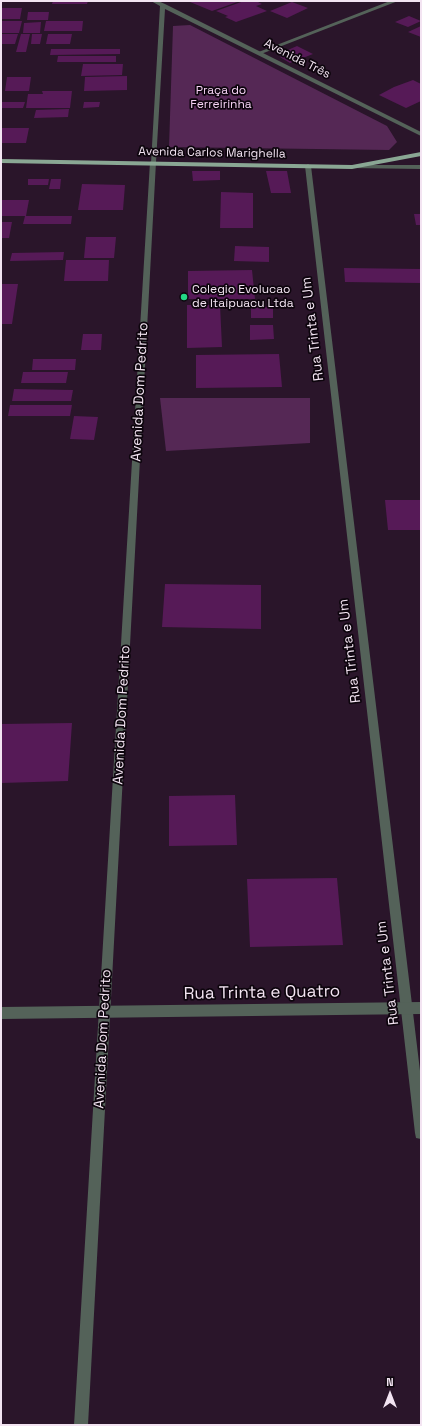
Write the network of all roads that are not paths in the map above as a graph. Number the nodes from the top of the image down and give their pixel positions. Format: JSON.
{"nodes":[{"id":1,"x":154,"y":1,"type":"edge"},
{"id":2,"x":395,"y":1,"type":"edge"},
{"id":3,"x":163,"y":5,"type":"junction"},
{"id":4,"x":259,"y":53,"type":"junction"},
{"id":5,"x":421,"y":134,"type":"edge"},
{"id":6,"x":421,"y":154,"type":"edge"},
{"id":7,"x":1,"y":161,"type":"edge"},
{"id":8,"x":154,"y":162,"type":"junction"},
{"id":9,"x":308,"y":166,"type":"junction"},
{"id":10,"x":352,"y":167,"type":"junction"},
{"id":11,"x":421,"y":167,"type":"edge"},
{"id":12,"x":406,"y":1008,"type":"junction"},
{"id":13,"x":421,"y":1008,"type":"edge"},
{"id":14,"x":1,"y":1013,"type":"edge"},
{"id":15,"x":104,"y":1013,"type":"junction"},
{"id":16,"x":421,"y":1133,"type":"edge"},
{"id":17,"x":81,"y":1425,"type":"edge"}],
"edges":[{"from":1,"to":3,"type":"street","name":"Avenida Três"},
{"from":2,"to":4,"type":"street"},
{"from":3,"to":4,"type":"street","name":"Avenida Três"},
{"from":3,"to":8,"type":"street","name":"Avenida Dom Pedrito"},
{"from":4,"to":5,"type":"street","name":"Avenida Três"},
{"from":6,"to":10,"type":"main road","name":"Avenida Carlos Marighella"},
{"from":7,"to":8,"type":"main road","name":"Avenida Carlos Marighella"},
{"from":8,"to":9,"type":"main road","name":"Avenida Carlos Marighella"},
{"from":8,"to":15,"type":"street","name":"Avenida Dom Pedrito"},
{"from":9,"to":10,"type":"main road","name":"Avenida Carlos Marighella"},
{"from":9,"to":12,"type":"street","name":"Rua Trinta e Um"},
{"from":10,"to":11,"type":"street"},
{"from":12,"to":13,"type":"street","name":"Rua Trinta e Quatro"},
{"from":12,"to":15,"type":"street","name":"Rua Trinta e Quatro"},
{"from":12,"to":16,"type":"street","name":"Rua Trinta e Um"},
{"from":14,"to":15,"type":"street","name":"Rua Trinta e Quatro"},
{"from":15,"to":17,"type":"street","name":"Avenida Dom Pedrito"}]}
